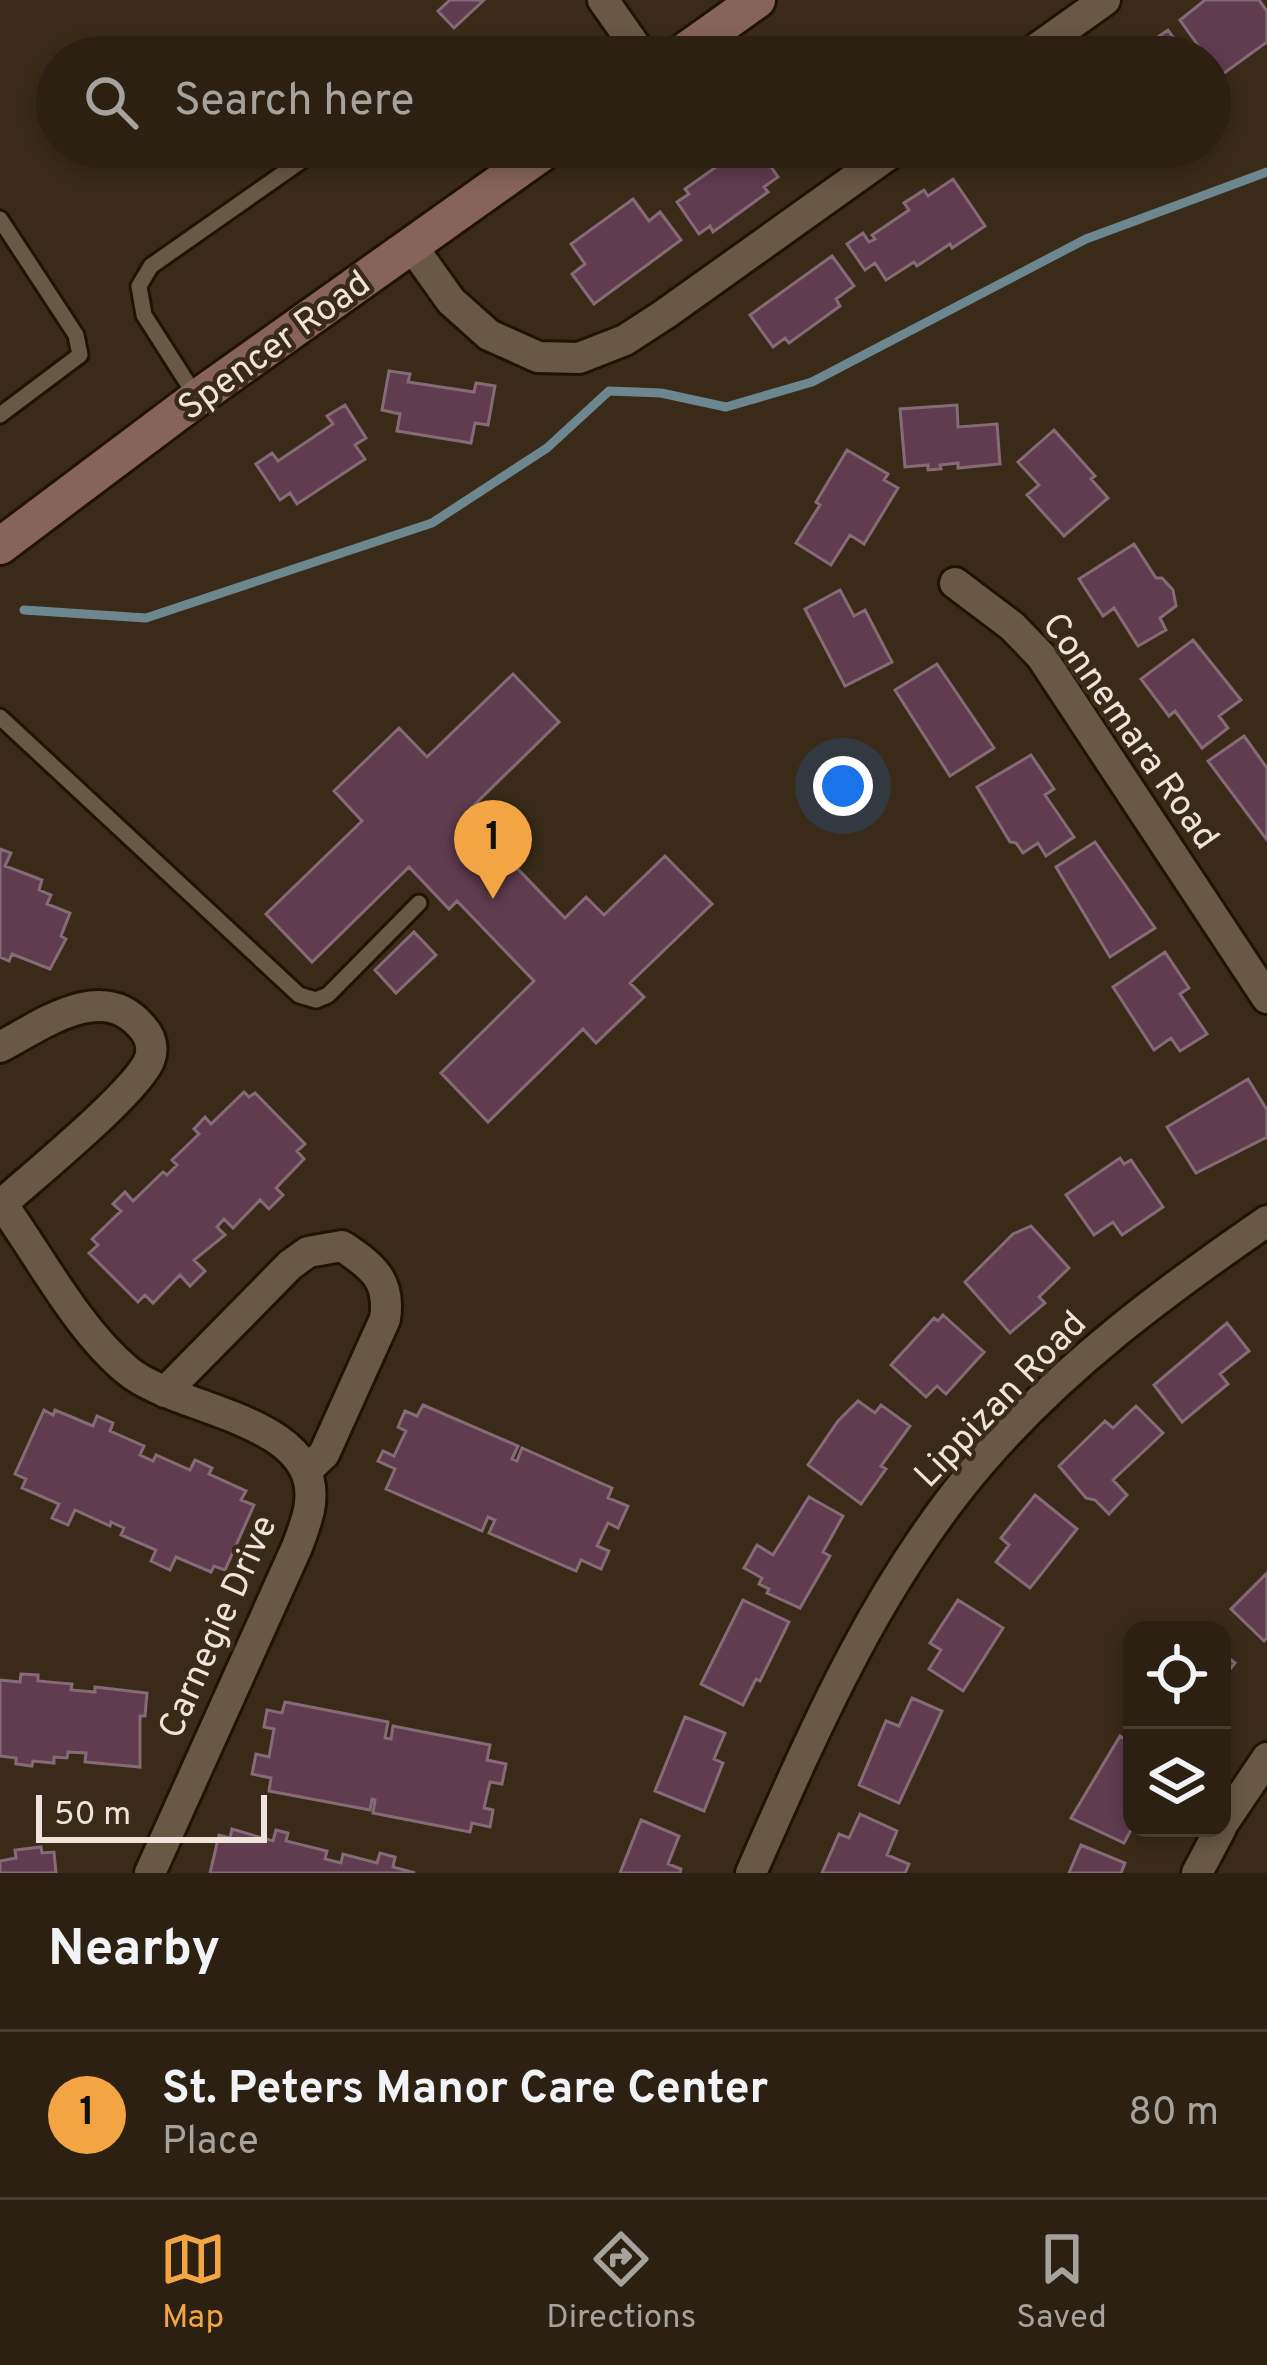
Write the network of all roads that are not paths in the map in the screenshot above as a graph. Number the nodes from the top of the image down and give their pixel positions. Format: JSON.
{"nodes":[{"id":1,"x":603,"y":0,"type":"edge"},
{"id":2,"x":757,"y":0,"type":"edge"},
{"id":3,"x":1105,"y":0,"type":"edge"},
{"id":4,"x":628,"y":36,"type":"edge"},
{"id":5,"x":706,"y":36,"type":"edge"},
{"id":6,"x":1054,"y":36,"type":"edge"},
{"id":7,"x":291,"y":168,"type":"edge"},
{"id":8,"x":520,"y":168,"type":"edge"},
{"id":9,"x":870,"y":168,"type":"edge"},
{"id":10,"x":0,"y":219,"type":"edge"},
{"id":11,"x":411,"y":245,"type":"junction"},
{"id":12,"x":197,"y":398,"type":"junction"},
{"id":13,"x":0,"y":416,"type":"edge"},
{"id":14,"x":0,"y":546,"type":"edge"},
{"id":15,"x":955,"y":583,"type":"dead end"},
{"id":16,"x":0,"y":717,"type":"edge"},
{"id":17,"x":419,"y":903,"type":"dead end"},
{"id":18,"x":1267,"y":998,"type":"edge"},
{"id":19,"x":0,"y":1047,"type":"edge"},
{"id":20,"x":1,"y":1203,"type":"edge"},
{"id":21,"x":1267,"y":1221,"type":"edge"},
{"id":22,"x":165,"y":1392,"type":"junction"},
{"id":23,"x":307,"y":1470,"type":"junction"},
{"id":24,"x":1267,"y":1758,"type":"edge"},
{"id":25,"x":1231,"y":1812,"type":"edge"},
{"id":26,"x":1216,"y":1837,"type":"edge"},
{"id":27,"x":149,"y":1873,"type":"edge"},
{"id":28,"x":751,"y":1873,"type":"edge"},
{"id":29,"x":1197,"y":1873,"type":"edge"}],
"edges":[{"from":1,"to":4,"type":"street"},
{"from":2,"to":5,"type":"main road"},
{"from":3,"to":6,"type":"street"},
{"from":7,"to":12,"type":"lane"},
{"from":8,"to":11,"type":"main road","name":"Spencer Road"},
{"from":9,"to":11,"type":"street"},
{"from":10,"to":13,"type":"lane"},
{"from":11,"to":12,"type":"main road","name":"Spencer Road"},
{"from":12,"to":14,"type":"main road","name":"Spencer Road"},
{"from":15,"to":18,"type":"street","name":"Connemara Road"},
{"from":16,"to":17,"type":"lane"},
{"from":19,"to":20,"type":"street"},
{"from":20,"to":22,"type":"street"},
{"from":21,"to":28,"type":"street","name":"Lippizan Road"},
{"from":22,"to":23,"type":"street"},
{"from":22,"to":23,"type":"street","name":"Carnegie Drive"},
{"from":23,"to":27,"type":"street","name":"Carnegie Drive"},
{"from":24,"to":25,"type":"street"},
{"from":26,"to":29,"type":"street"}]}
